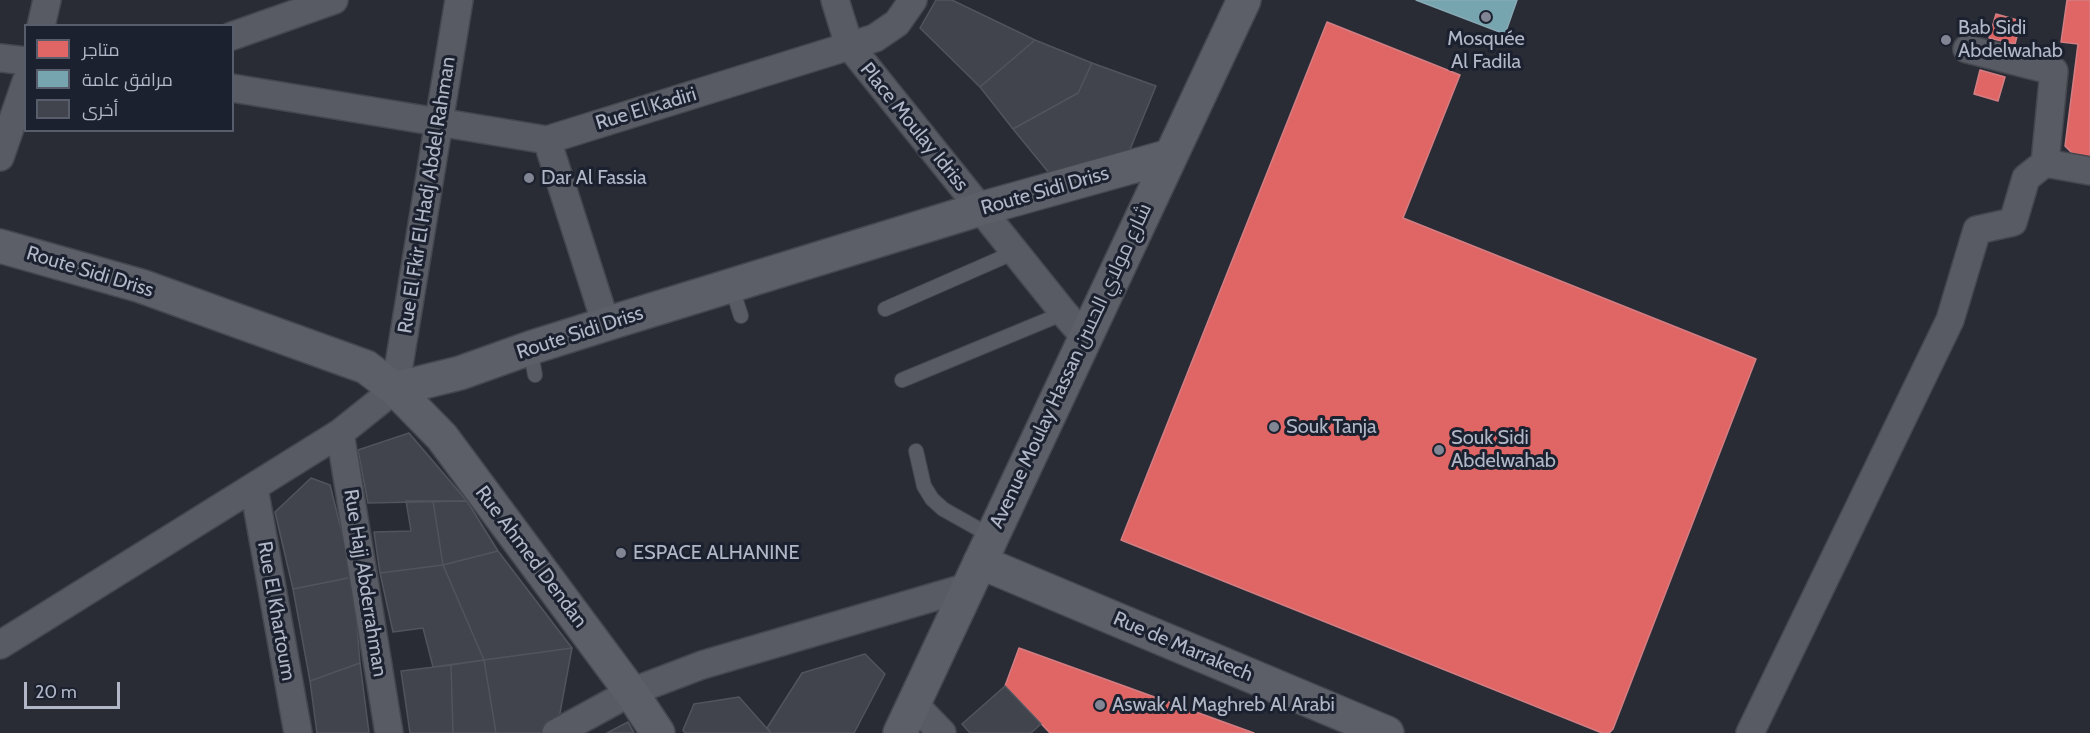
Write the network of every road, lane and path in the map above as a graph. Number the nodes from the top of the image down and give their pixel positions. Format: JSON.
{"nodes":[{"id":1,"x":47,"y":0,"type":"edge"},
{"id":2,"x":334,"y":0,"type":"edge"},
{"id":3,"x":459,"y":0,"type":"edge"},
{"id":4,"x":835,"y":0,"type":"edge"},
{"id":5,"x":1244,"y":0,"type":"edge"},
{"id":6,"x":912,"y":3,"type":"edge"},
{"id":7,"x":41,"y":24,"type":"edge"},
{"id":8,"x":234,"y":35,"type":"edge"},
{"id":9,"x":849,"y":45,"type":"junction"},
{"id":10,"x":1967,"y":49,"type":"dead end"},
{"id":11,"x":0,"y":58,"type":"edge"},
{"id":12,"x":24,"y":61,"type":"edge"},
{"id":13,"x":24,"y":88,"type":"edge"},
{"id":14,"x":234,"y":88,"type":"edge"},
{"id":15,"x":439,"y":124,"type":"junction"},
{"id":16,"x":547,"y":140,"type":"junction"},
{"id":17,"x":1170,"y":156,"type":"junction"},
{"id":18,"x":0,"y":157,"type":"edge"},
{"id":19,"x":2045,"y":163,"type":"junction"},
{"id":20,"x":2090,"y":171,"type":"edge"},
{"id":21,"x":980,"y":209,"type":"junction"},
{"id":22,"x":0,"y":246,"type":"edge"},
{"id":23,"x":1015,"y":252,"type":"junction"},
{"id":24,"x":731,"y":285,"type":"junction"},
{"id":25,"x":885,"y":309,"type":"dead end"},
{"id":26,"x":741,"y":316,"type":"dead end"},
{"id":27,"x":606,"y":324,"type":"junction"},
{"id":28,"x":1075,"y":325,"type":"junction"},
{"id":29,"x":902,"y":380,"type":"dead end"},
{"id":30,"x":395,"y":389,"type":"junction"},
{"id":31,"x":340,"y":434,"type":"junction"},
{"id":32,"x":916,"y":451,"type":"dead end"},
{"id":33,"x":254,"y":488,"type":"junction"},
{"id":34,"x":980,"y":562,"type":"junction"},
{"id":35,"x":0,"y":645,"type":"edge"},
{"id":36,"x":631,"y":692,"type":"junction"},
{"id":37,"x":914,"y":704,"type":"junction"},
{"id":38,"x":298,"y":733,"type":"edge"},
{"id":39,"x":389,"y":733,"type":"edge"},
{"id":40,"x":556,"y":733,"type":"edge"},
{"id":41,"x":658,"y":733,"type":"edge"},
{"id":42,"x":900,"y":733,"type":"edge"},
{"id":43,"x":942,"y":733,"type":"edge"},
{"id":44,"x":1387,"y":733,"type":"edge"},
{"id":45,"x":1750,"y":733,"type":"edge"}],
"edges":[{"from":1,"to":7,"type":"street"},
{"from":2,"to":8,"type":"street"},
{"from":3,"to":15,"type":"street","name":"Rue El Fkir El Hadj Abdel Rahman"},
{"from":4,"to":9,"type":"street"},
{"from":5,"to":17,"type":"street","name":"Avenue Moulay Hassan شارع مولاي الحسن"},
{"from":6,"to":9,"type":"street","name":"Rue El Kadiri"},
{"from":9,"to":16,"type":"street","name":"Rue El Kadiri"},
{"from":9,"to":21,"type":"street","name":"Place Moulay Idriss"},
{"from":10,"to":19,"type":"street"},
{"from":11,"to":12,"type":"street"},
{"from":13,"to":18,"type":"street"},
{"from":14,"to":15,"type":"street","name":"Rue El Kadiri"},
{"from":15,"to":16,"type":"street","name":"Rue El Kadiri"},
{"from":15,"to":30,"type":"street","name":"Rue El Fkir El Hadj Abdel Rahman"},
{"from":16,"to":27,"type":"street"},
{"from":17,"to":21,"type":"street","name":"Route Sidi Driss"},
{"from":17,"to":28,"type":"street","name":"Avenue Moulay Hassan شارع مولاي الحسن"},
{"from":19,"to":20,"type":"street"},
{"from":19,"to":45,"type":"street"},
{"from":21,"to":23,"type":"street","name":"Place Moulay Idriss"},
{"from":21,"to":24,"type":"street","name":"Route Sidi Driss"},
{"from":22,"to":30,"type":"street","name":"Route Sidi Driss"},
{"from":23,"to":25,"type":"lane"},
{"from":23,"to":28,"type":"street","name":"Place Moulay Idriss"},
{"from":24,"to":26,"type":"lane"},
{"from":24,"to":27,"type":"street","name":"Route Sidi Driss"},
{"from":27,"to":30,"type":"street","name":"Route Sidi Driss"},
{"from":28,"to":29,"type":"lane"},
{"from":28,"to":34,"type":"street","name":"Avenue Moulay Hassan شارع مولاي الحسن"},
{"from":30,"to":31,"type":"street"},
{"from":30,"to":36,"type":"street","name":"Rue Ahmed Dendan"},
{"from":31,"to":33,"type":"street"},
{"from":31,"to":39,"type":"street","name":"Rue Hajj Abderrahman"},
{"from":32,"to":34,"type":"lane"},
{"from":33,"to":35,"type":"street"},
{"from":33,"to":38,"type":"street","name":"Rue El Khartoum"},
{"from":34,"to":36,"type":"street"},
{"from":34,"to":37,"type":"street","name":"Avenue Moulay Hassan شارع مولاي الحسن"},
{"from":34,"to":44,"type":"street","name":"Rue de Marrakech"},
{"from":36,"to":40,"type":"street"},
{"from":36,"to":41,"type":"street","name":"Rue Ahmed Dendan"},
{"from":37,"to":42,"type":"street","name":"Avenue Moulay Hassan شارع مولاي الحسن"},
{"from":37,"to":43,"type":"street"}]}
